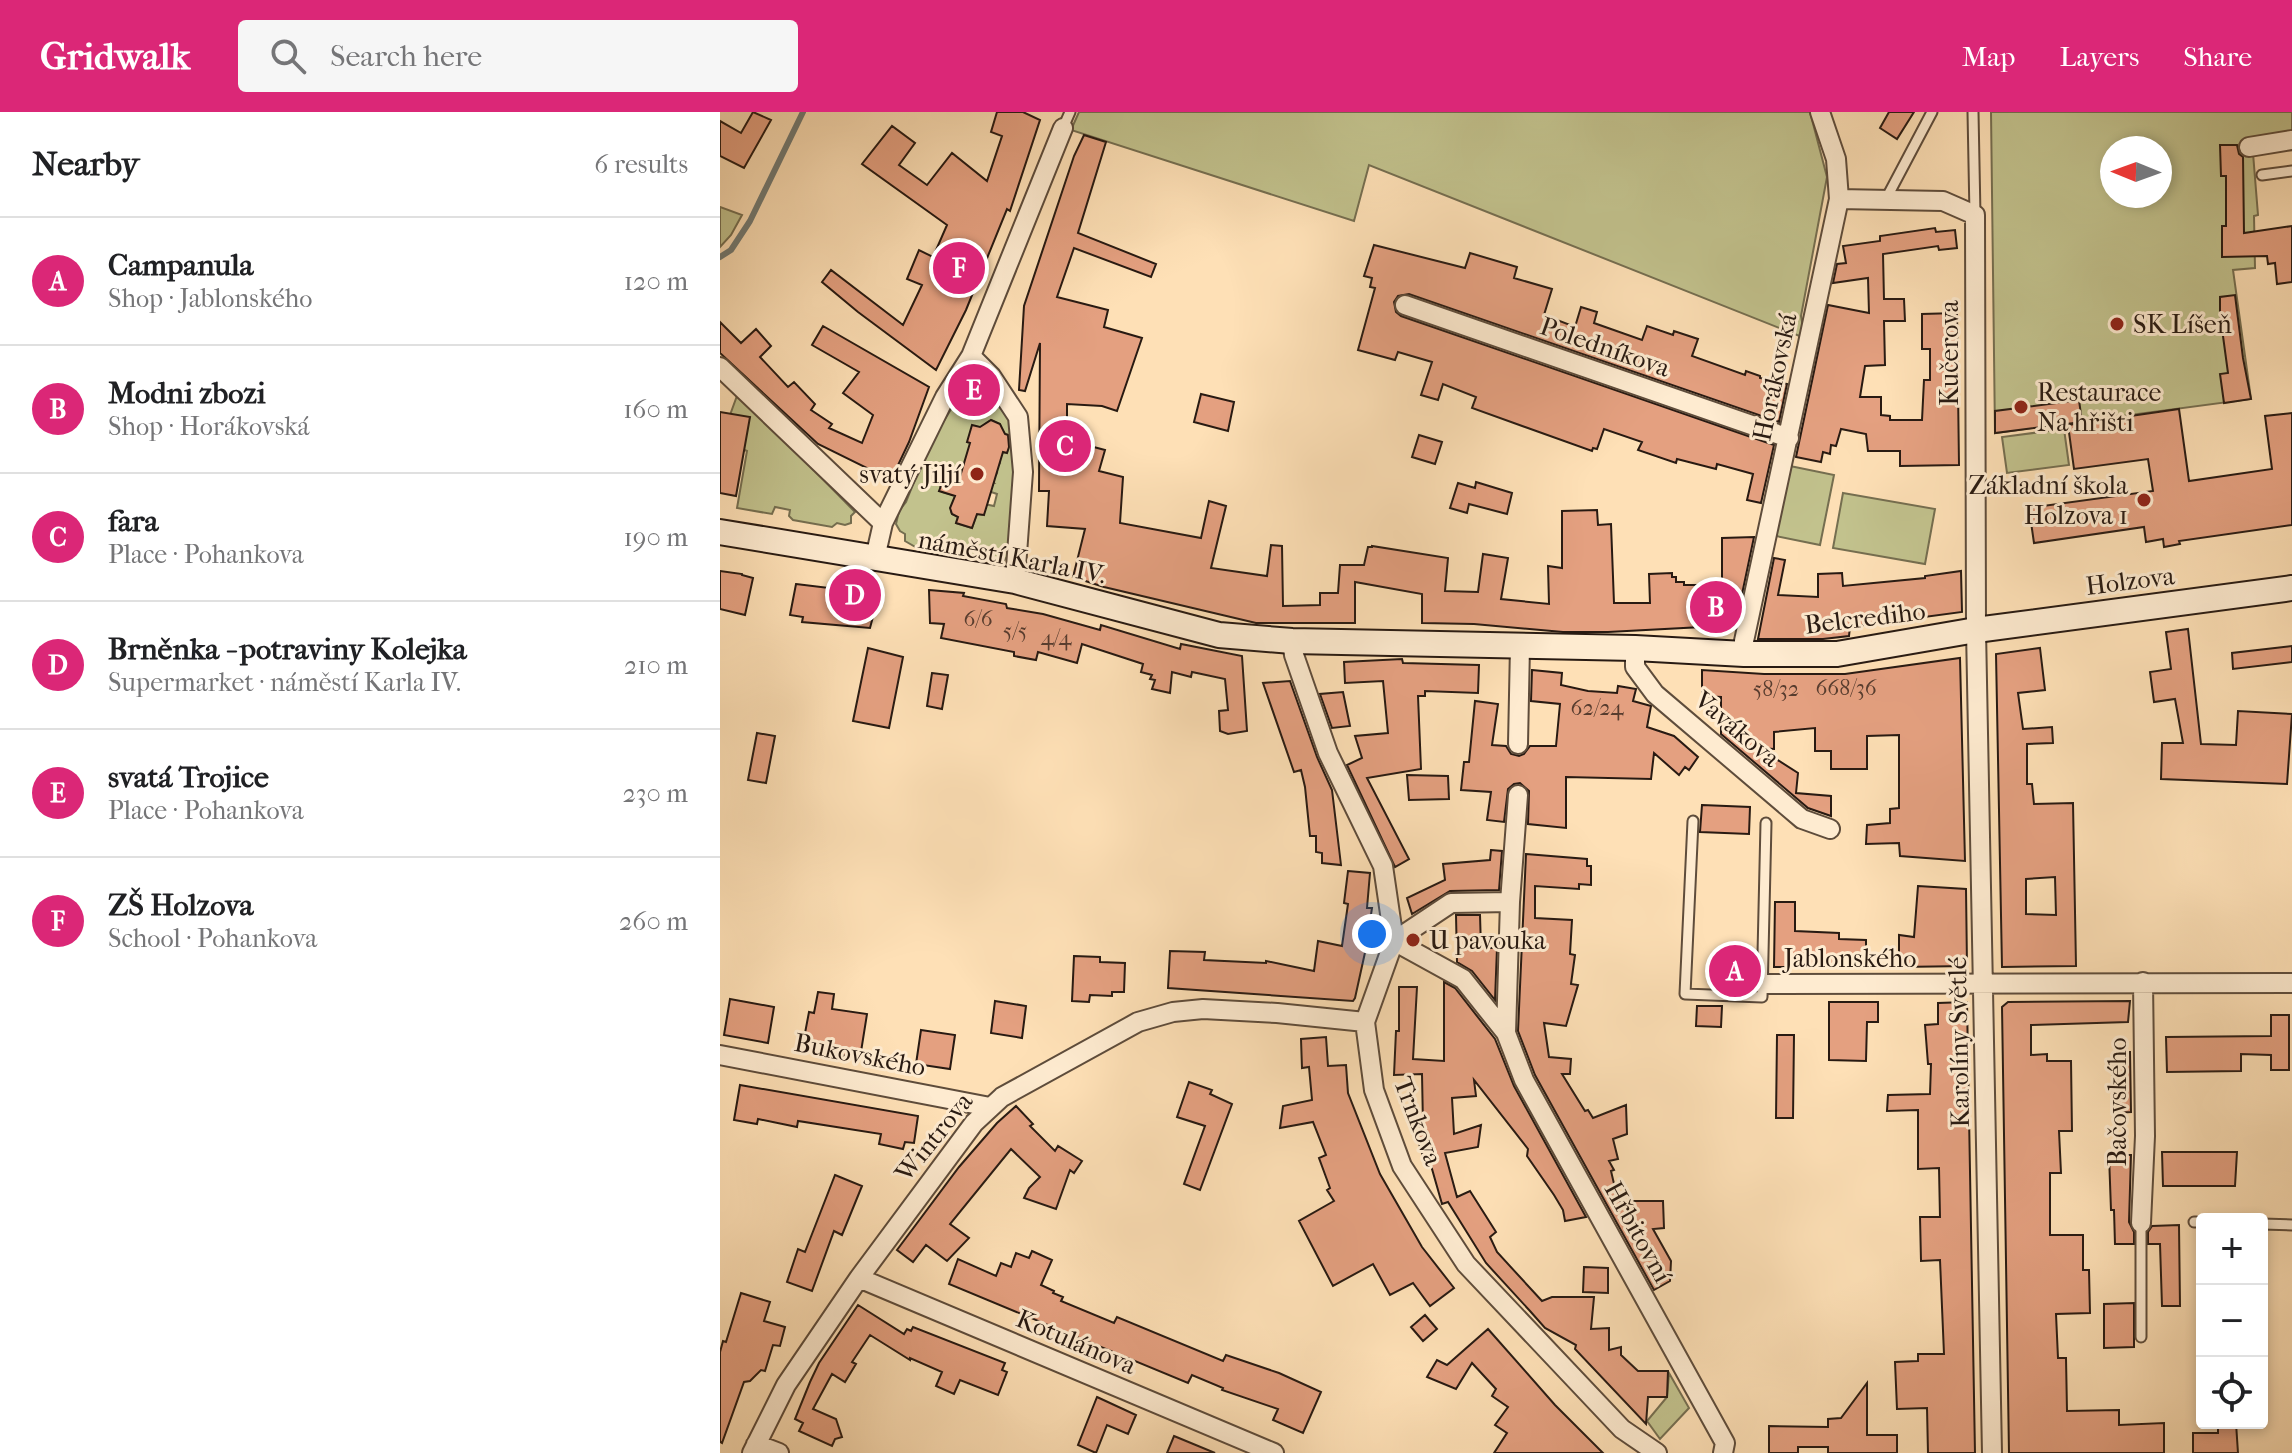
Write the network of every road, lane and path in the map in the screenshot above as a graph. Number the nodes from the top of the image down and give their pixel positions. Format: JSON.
{"nodes":[{"id":1,"x":1820,"y":112,"type":"edge"},
{"id":2,"x":1932,"y":112,"type":"edge"},
{"id":3,"x":1973,"y":112,"type":"edge"},
{"id":4,"x":1067,"y":120,"type":"edge"},
{"id":5,"x":2292,"y":140,"type":"edge"},
{"id":6,"x":2249,"y":147,"type":"dead end"},
{"id":7,"x":2292,"y":171,"type":"edge"},
{"id":8,"x":2262,"y":175,"type":"dead end"},
{"id":9,"x":1839,"y":199,"type":"junction"},
{"id":10,"x":1886,"y":199,"type":"junction"},
{"id":11,"x":1975,"y":215,"type":"junction"},
{"id":12,"x":1405,"y":305,"type":"dead end"},
{"id":13,"x":971,"y":356,"type":"junction"},
{"id":14,"x":720,"y":367,"type":"edge"},
{"id":15,"x":1789,"y":438,"type":"junction"},
{"id":16,"x":883,"y":523,"type":"junction"},
{"id":17,"x":720,"y":532,"type":"edge"},
{"id":18,"x":875,"y":558,"type":"junction"},
{"id":19,"x":1015,"y":581,"type":"junction"},
{"id":20,"x":2292,"y":588,"type":"edge"},
{"id":21,"x":1976,"y":630,"type":"junction"},
{"id":22,"x":1292,"y":641,"type":"junction"},
{"id":23,"x":1520,"y":646,"type":"junction"},
{"id":24,"x":1635,"y":648,"type":"junction"},
{"id":25,"x":1744,"y":654,"type":"junction"},
{"id":26,"x":1518,"y":744,"type":"dead end"},
{"id":27,"x":1518,"y":795,"type":"dead end"},
{"id":28,"x":1693,"y":821,"type":"dead end"},
{"id":29,"x":1766,"y":823,"type":"dead end"},
{"id":30,"x":1830,"y":829,"type":"dead end"},
{"id":31,"x":1510,"y":902,"type":"junction"},
{"id":32,"x":1394,"y":941,"type":"junction"},
{"id":33,"x":2143,"y":982,"type":"junction"},
{"id":34,"x":2292,"y":983,"type":"edge"},
{"id":35,"x":1763,"y":984,"type":"junction"},
{"id":36,"x":1984,"y":984,"type":"junction"},
{"id":37,"x":1365,"y":1022,"type":"junction"},
{"id":38,"x":1506,"y":1033,"type":"junction"},
{"id":39,"x":720,"y":1055,"type":"edge"},
{"id":40,"x":990,"y":1107,"type":"junction"},
{"id":41,"x":2141,"y":1223,"type":"joint"},
{"id":42,"x":2268,"y":1224,"type":"edge"},
{"id":43,"x":2292,"y":1225,"type":"edge"},
{"id":44,"x":859,"y":1278,"type":"junction"},
{"id":45,"x":2141,"y":1337,"type":"dead end"},
{"id":46,"x":754,"y":1448,"type":"edge"},
{"id":47,"x":779,"y":1453,"type":"edge"},
{"id":48,"x":1274,"y":1453,"type":"edge"},
{"id":49,"x":1657,"y":1453,"type":"edge"},
{"id":50,"x":1723,"y":1453,"type":"edge"},
{"id":51,"x":1992,"y":1453,"type":"edge"}],
"edges":[{"from":1,"to":9,"type":"street","name":"Horákovská"},
{"from":2,"to":10,"type":"lane"},
{"from":3,"to":11,"type":"lane"},
{"from":4,"to":13,"type":"street"},
{"from":5,"to":6,"type":"street"},
{"from":7,"to":8,"type":"lane"},
{"from":9,"to":10,"type":"street"},
{"from":9,"to":15,"type":"street","name":"Horákovská"},
{"from":10,"to":11,"type":"street"},
{"from":11,"to":21,"type":"street","name":"Kučerova"},
{"from":12,"to":15,"type":"street","name":"Poledníkova"},
{"from":13,"to":16,"type":"street"},
{"from":13,"to":19,"type":"street"},
{"from":14,"to":16,"type":"street","name":"náměstí Karla IV."},
{"from":15,"to":25,"type":"street","name":"Horákovská"},
{"from":16,"to":18,"type":"street"},
{"from":17,"to":18,"type":"street","name":"náměstí Karla IV."},
{"from":18,"to":19,"type":"street","name":"náměstí Karla IV."},
{"from":19,"to":22,"type":"street","name":"náměstí Karla IV."},
{"from":20,"to":21,"type":"street","name":"Holzova"},
{"from":21,"to":25,"type":"street","name":"Belcrediho"},
{"from":21,"to":36,"type":"street","name":"Karolíny Světlé"},
{"from":22,"to":23,"type":"street","name":"Belcrediho"},
{"from":22,"to":32,"type":"street","name":"Trnkova"},
{"from":23,"to":24,"type":"street","name":"Belcrediho"},
{"from":23,"to":26,"type":"street"},
{"from":24,"to":25,"type":"street","name":"Belcrediho"},
{"from":24,"to":30,"type":"street","name":"Vavákova"},
{"from":27,"to":31,"type":"street","name":"Hřbitovní"},
{"from":28,"to":35,"type":"lane"},
{"from":29,"to":35,"type":"lane"},
{"from":31,"to":32,"type":"street"},
{"from":31,"to":38,"type":"street","name":"Hřbitovní"},
{"from":32,"to":37,"type":"street","name":"Trnkova"},
{"from":32,"to":38,"type":"street","name":"Hřbitovní"},
{"from":33,"to":34,"type":"street"},
{"from":33,"to":36,"type":"street"},
{"from":33,"to":41,"type":"street","name":"Bačovského"},
{"from":35,"to":36,"type":"street","name":"Jablonského"},
{"from":36,"to":51,"type":"street","name":"Karolíny Světlé"},
{"from":37,"to":40,"type":"street","name":"Wintrova"},
{"from":37,"to":49,"type":"street","name":"Trnkova"},
{"from":38,"to":50,"type":"street","name":"Hřbitovní"},
{"from":39,"to":40,"type":"street","name":"Bukovského"},
{"from":40,"to":44,"type":"street","name":"Wintrova"},
{"from":41,"to":45,"type":"lane"},
{"from":42,"to":43,"type":"lane"},
{"from":44,"to":46,"type":"street","name":"Wintrova"},
{"from":44,"to":48,"type":"street","name":"Kotulánova"},
{"from":46,"to":47,"type":"street"}]}
